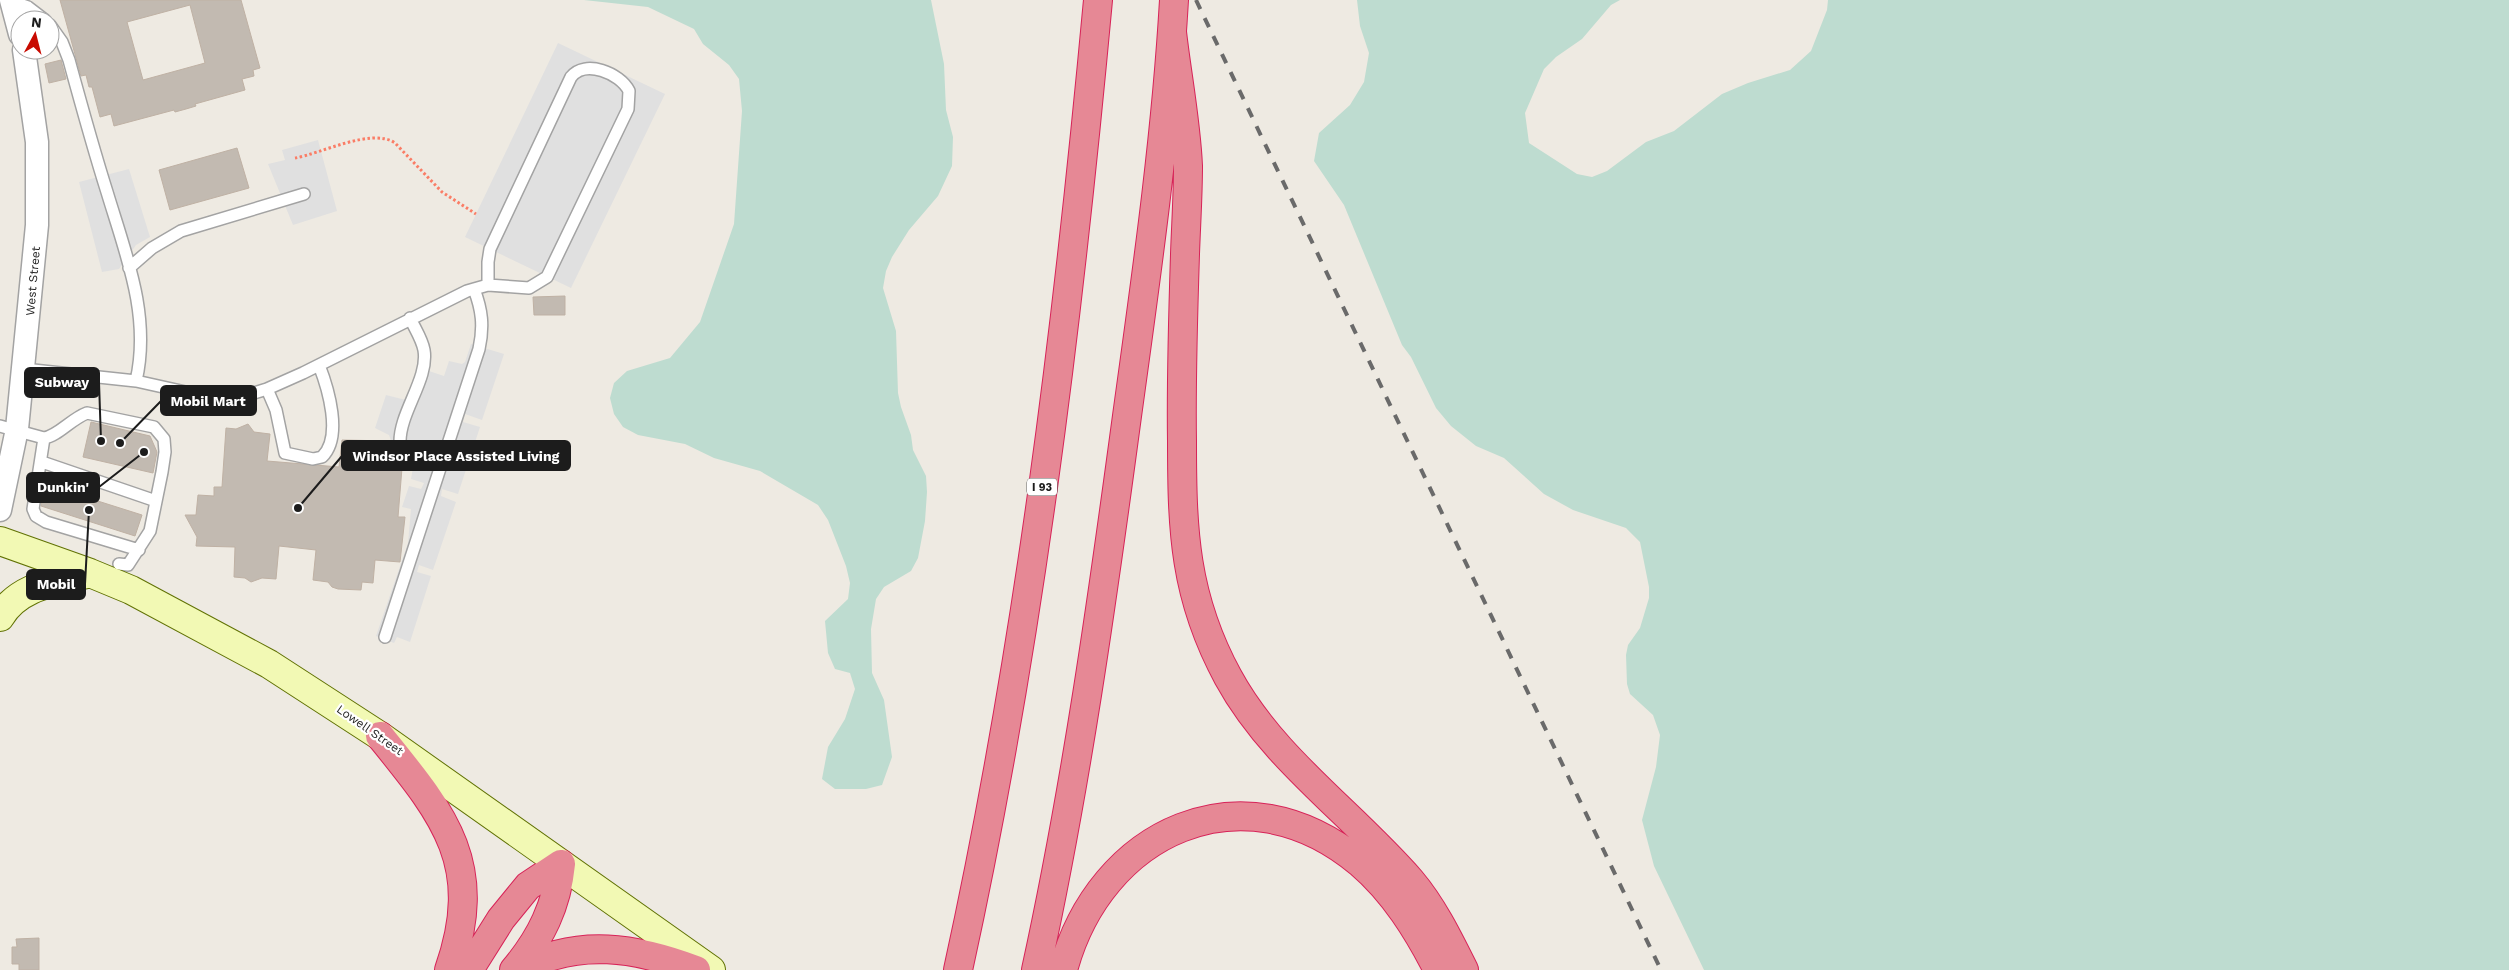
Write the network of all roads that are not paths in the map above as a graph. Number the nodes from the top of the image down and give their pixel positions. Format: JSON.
{"nodes":[{"id":1,"x":1098,"y":0,"type":"edge"},
{"id":2,"x":1174,"y":0,"type":"edge"},
{"id":3,"x":11,"y":1,"type":"edge"},
{"id":4,"x":32,"y":10,"type":"edge"},
{"id":5,"x":1172,"y":32,"type":"junction"},
{"id":6,"x":60,"y":39,"type":"edge"},
{"id":7,"x":26,"y":60,"type":"edge"},
{"id":8,"x":304,"y":194,"type":"dead end"},
{"id":9,"x":129,"y":268,"type":"junction"},
{"id":10,"x":488,"y":286,"type":"junction"},
{"id":11,"x":474,"y":289,"type":"junction"},
{"id":12,"x":410,"y":318,"type":"junction"},
{"id":13,"x":319,"y":365,"type":"junction"},
{"id":14,"x":24,"y":369,"type":"junction"},
{"id":15,"x":136,"y":381,"type":"junction"},
{"id":16,"x":267,"y":389,"type":"junction"},
{"id":17,"x":9,"y":428,"type":"edge"},
{"id":18,"x":44,"y":438,"type":"junction"},
{"id":19,"x":42,"y":462,"type":"junction"},
{"id":20,"x":441,"y":465,"type":"junction"},
{"id":21,"x":156,"y":501,"type":"junction"},
{"id":22,"x":0,"y":510,"type":"edge"},
{"id":23,"x":0,"y":541,"type":"edge"},
{"id":24,"x":120,"y":544,"type":"junction"},
{"id":25,"x":139,"y":550,"type":"junction"},
{"id":26,"x":107,"y":573,"type":"junction"},
{"id":27,"x":0,"y":616,"type":"edge"},
{"id":28,"x":385,"y":637,"type":"dead end"},
{"id":29,"x":380,"y":736,"type":"junction"},
{"id":30,"x":561,"y":864,"type":"junction"},
{"id":31,"x":449,"y":970,"type":"edge"},
{"id":32,"x":469,"y":970,"type":"edge"},
{"id":33,"x":514,"y":970,"type":"edge"},
{"id":34,"x":520,"y":970,"type":"edge"},
{"id":35,"x":696,"y":970,"type":"edge"},
{"id":36,"x":711,"y":970,"type":"edge"},
{"id":37,"x":958,"y":970,"type":"edge"},
{"id":38,"x":1036,"y":970,"type":"edge"},
{"id":39,"x":1063,"y":970,"type":"edge"},
{"id":40,"x":1438,"y":970,"type":"edge"},
{"id":41,"x":1464,"y":970,"type":"edge"}],
"edges":[{"from":1,"to":37,"type":"highway","number":"I 93"},
{"from":2,"to":5,"type":"highway"},
{"from":3,"to":4,"type":"lane"},
{"from":5,"to":38,"type":"highway"},
{"from":5,"to":41,"type":"highway"},
{"from":6,"to":9,"type":"lane"},
{"from":7,"to":14,"type":"street","name":"West Street"},
{"from":8,"to":9,"type":"lane"},
{"from":9,"to":15,"type":"lane"},
{"from":10,"to":10,"type":"lane"},
{"from":10,"to":11,"type":"lane"},
{"from":11,"to":12,"type":"lane"},
{"from":11,"to":20,"type":"lane"},
{"from":12,"to":13,"type":"lane"},
{"from":12,"to":20,"type":"lane"},
{"from":13,"to":16,"type":"lane"},
{"from":13,"to":16,"type":"lane"},
{"from":14,"to":15,"type":"lane"},
{"from":14,"to":17,"type":"street","name":"West Street"},
{"from":15,"to":16,"type":"lane"},
{"from":17,"to":18,"type":"lane"},
{"from":17,"to":22,"type":"street","name":"West Street"},
{"from":18,"to":19,"type":"lane"},
{"from":18,"to":21,"type":"lane"},
{"from":19,"to":21,"type":"lane"},
{"from":19,"to":24,"type":"lane"},
{"from":20,"to":28,"type":"lane"},
{"from":21,"to":25,"type":"lane"},
{"from":23,"to":26,"type":"main road","name":"Lowell Street"},
{"from":24,"to":25,"type":"lane"},
{"from":24,"to":26,"type":"lane"},
{"from":25,"to":26,"type":"lane"},
{"from":26,"to":27,"type":"main road"},
{"from":26,"to":29,"type":"main road","name":"Lowell Street"},
{"from":29,"to":30,"type":"main road","name":"Lowell Street"},
{"from":29,"to":31,"type":"highway"},
{"from":30,"to":32,"type":"highway"},
{"from":30,"to":33,"type":"highway"},
{"from":30,"to":36,"type":"main road","name":"Lowell Street"},
{"from":34,"to":35,"type":"highway"},
{"from":39,"to":40,"type":"highway"}]}
